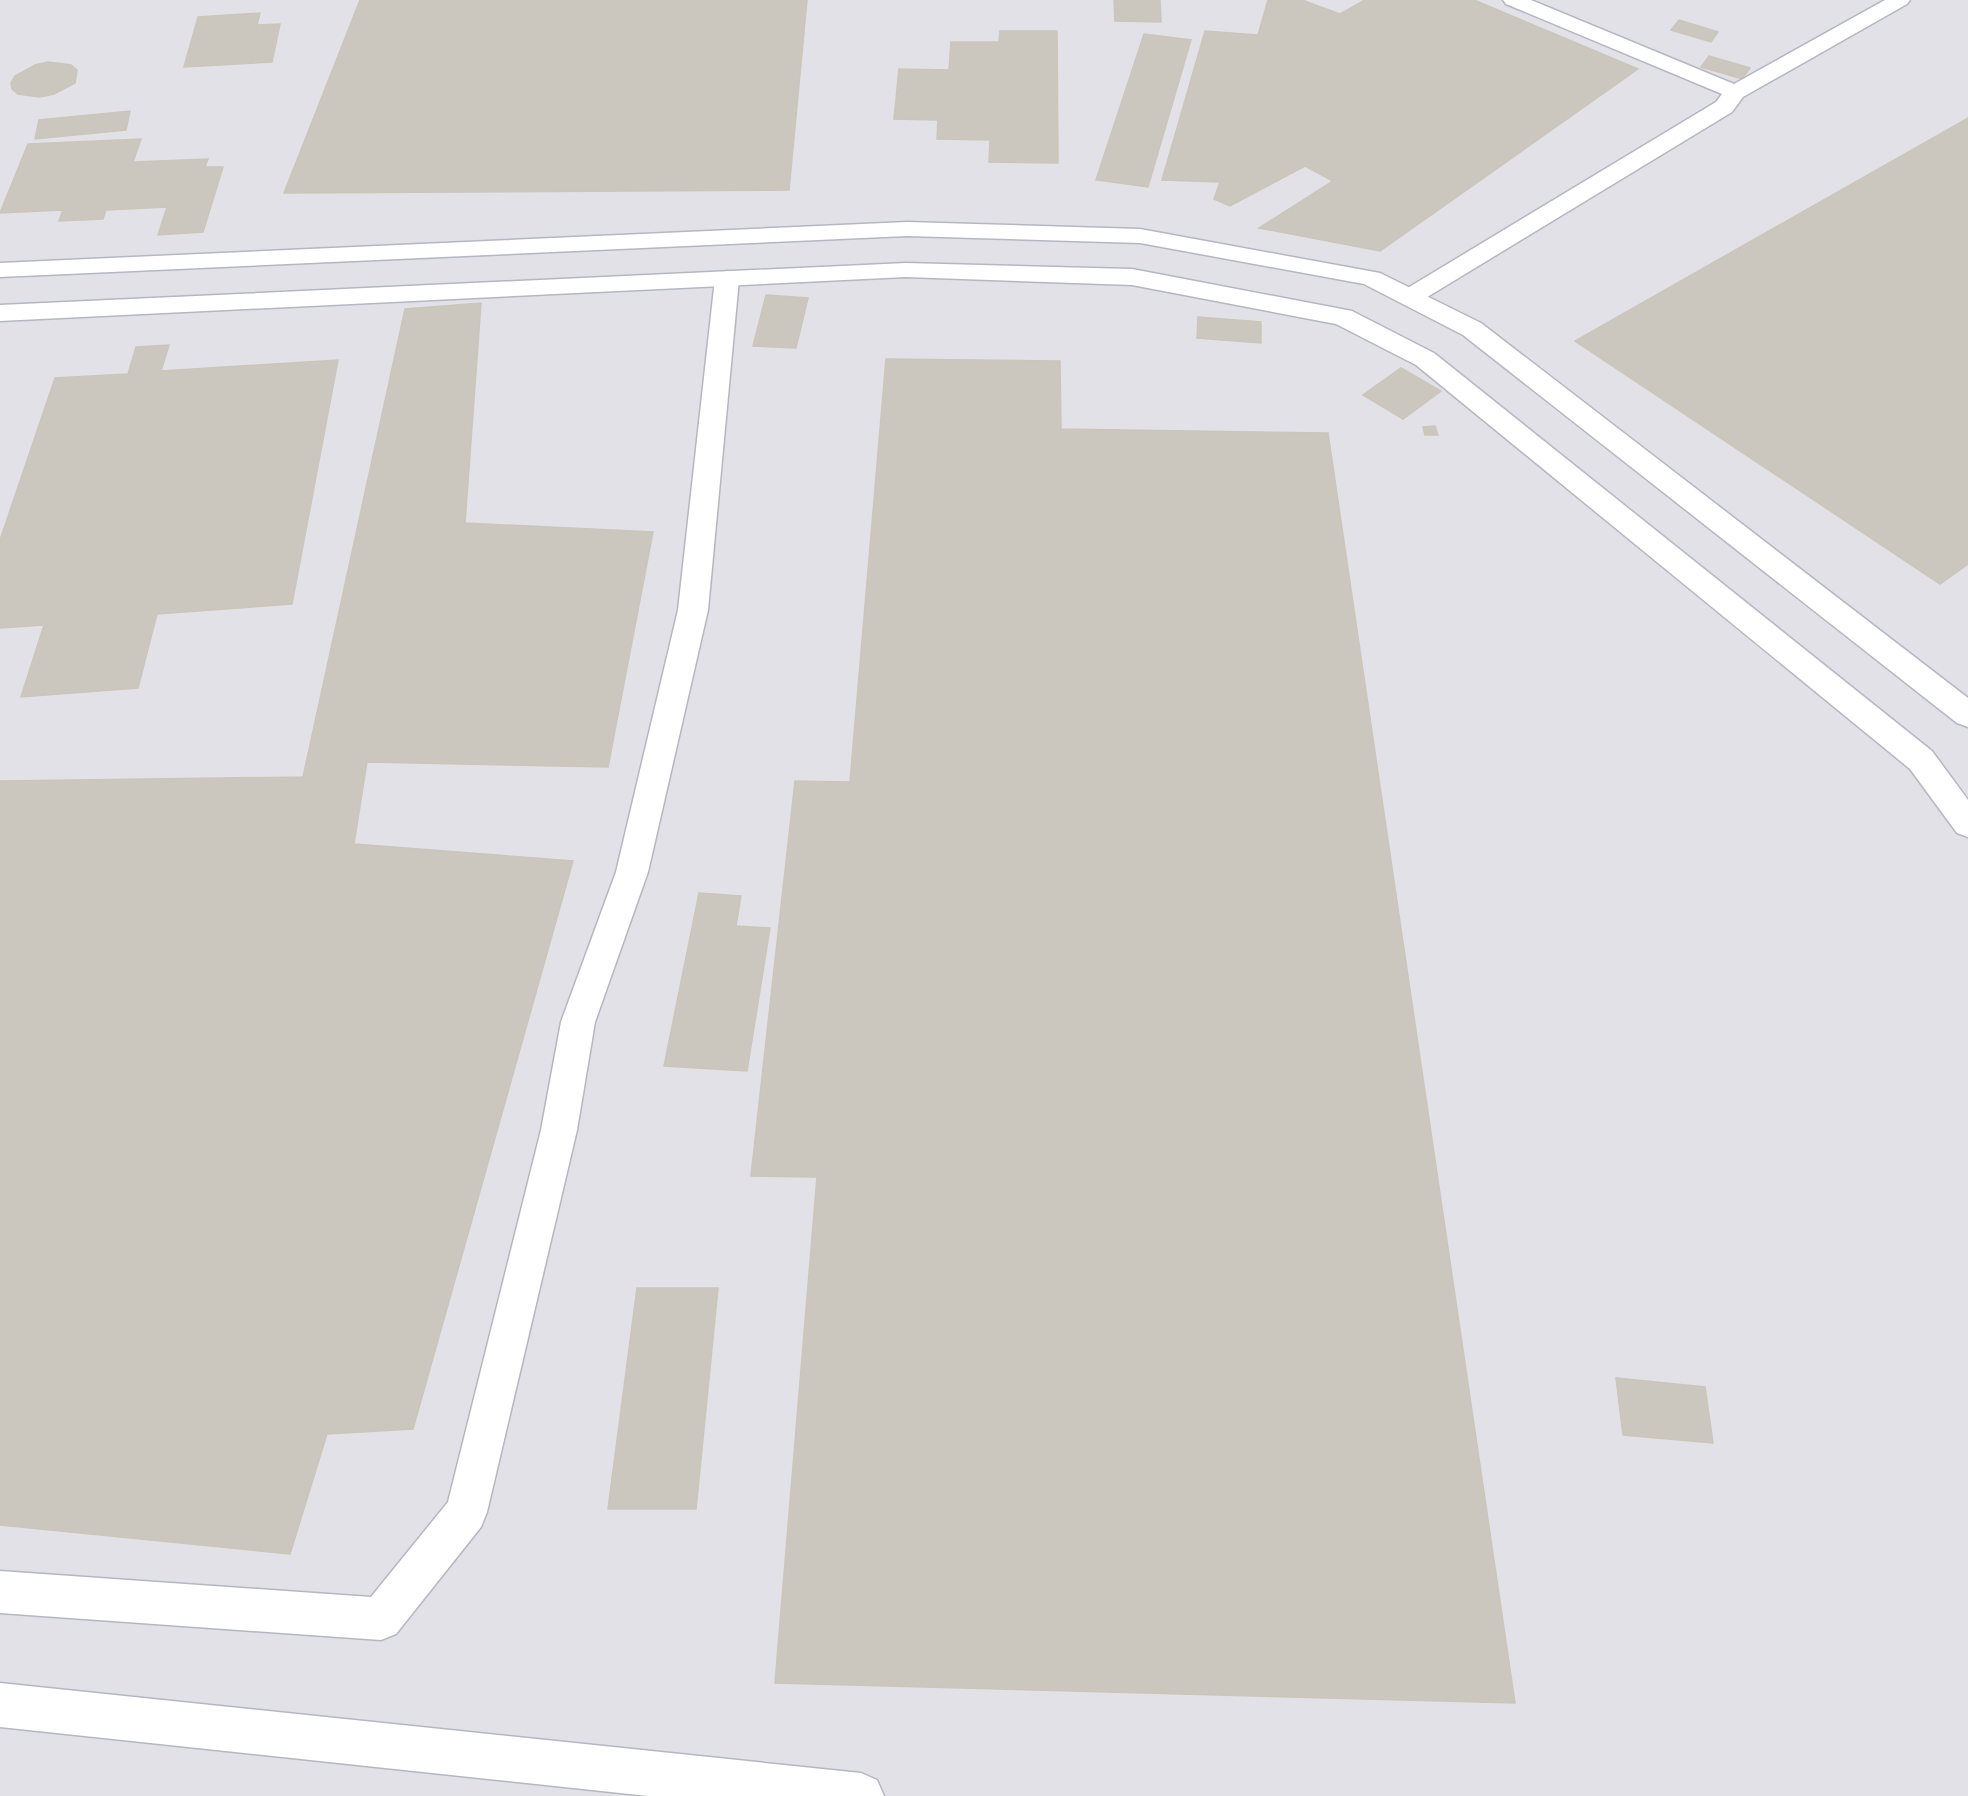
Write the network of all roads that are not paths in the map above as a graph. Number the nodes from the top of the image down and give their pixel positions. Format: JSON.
{"nodes":[{"id":1,"x":1513,"y":0,"type":"edge"},
{"id":2,"x":1900,"y":0,"type":"edge"},
{"id":3,"x":1735,"y":92,"type":"junction"},
{"id":4,"x":0,"y":270,"type":"edge"},
{"id":5,"x":727,"y":279,"type":"junction"},
{"id":6,"x":1410,"y":297,"type":"junction"},
{"id":7,"x":0,"y":313,"type":"edge"},
{"id":8,"x":1968,"y":715,"type":"edge"},
{"id":9,"x":1968,"y":824,"type":"edge"},
{"id":10,"x":0,"y":1592,"type":"edge"},
{"id":11,"x":0,"y":1705,"type":"edge"},
{"id":12,"x":861,"y":1796,"type":"edge"}],
"edges":[{"from":1,"to":3,"type":"street"},
{"from":2,"to":3,"type":"street"},
{"from":3,"to":6,"type":"street"},
{"from":4,"to":6,"type":"street"},
{"from":5,"to":7,"type":"street"},
{"from":5,"to":9,"type":"street"},
{"from":5,"to":10,"type":"street"},
{"from":6,"to":8,"type":"street"},
{"from":11,"to":12,"type":"street"}]}
